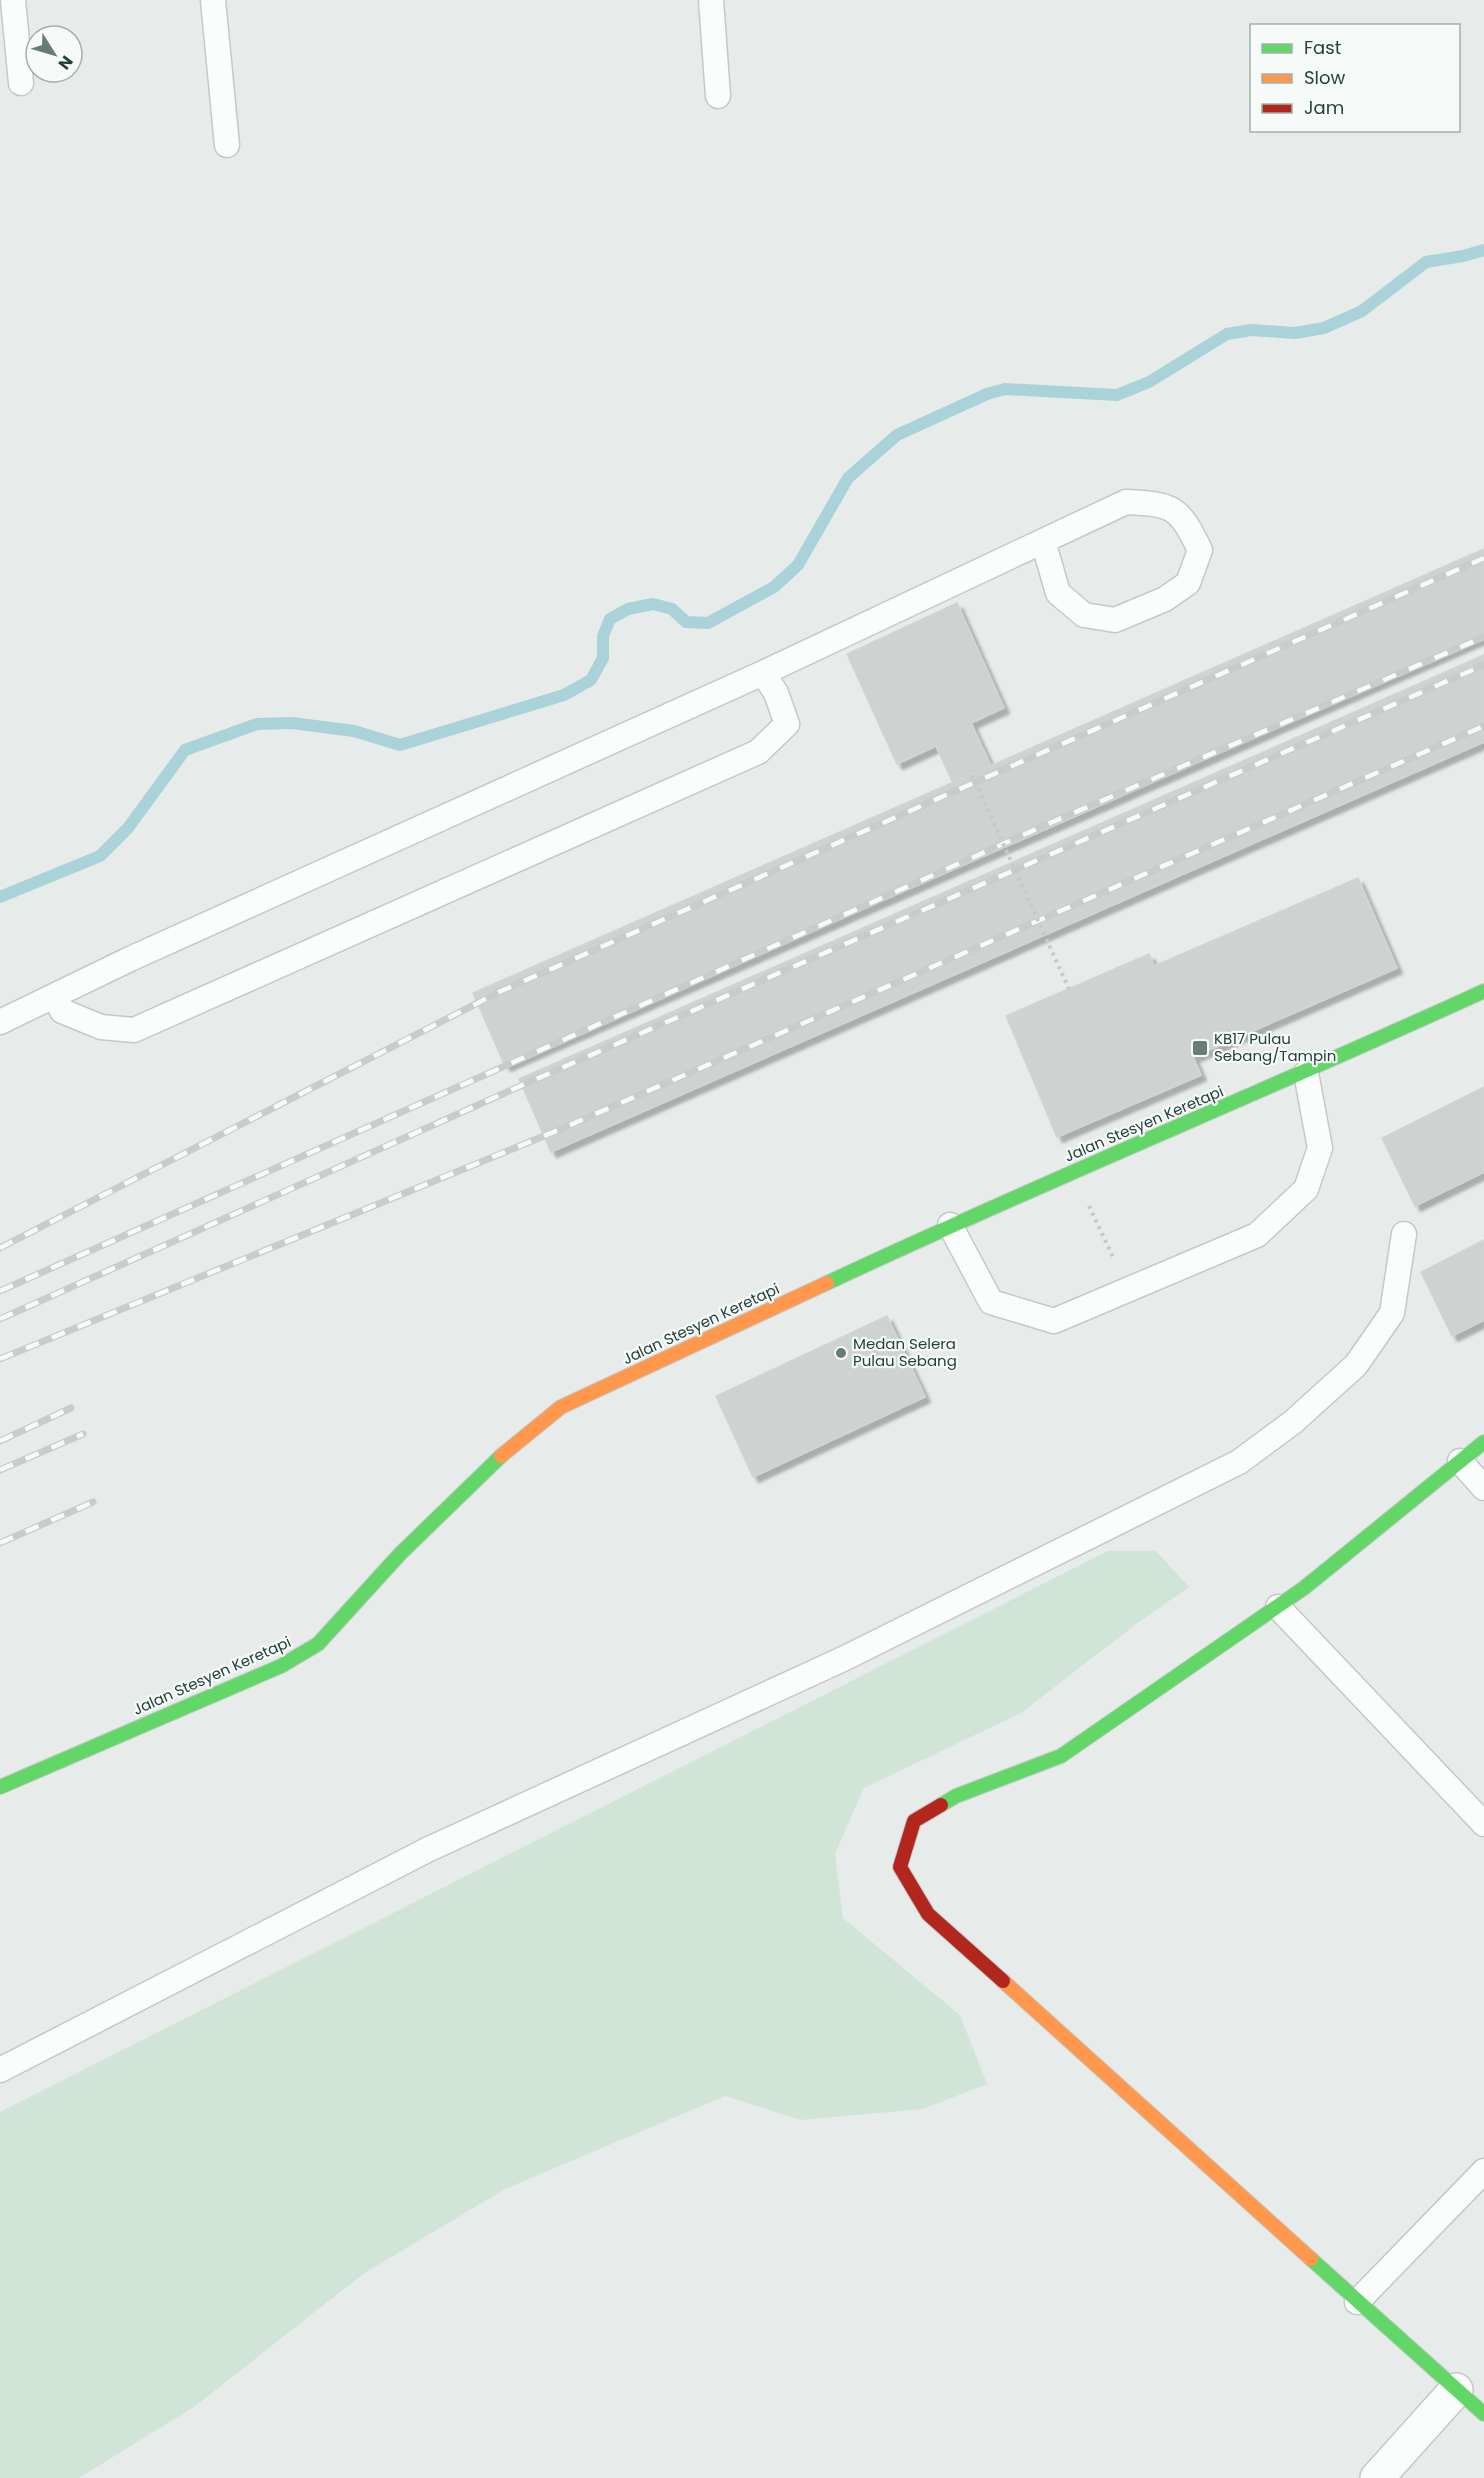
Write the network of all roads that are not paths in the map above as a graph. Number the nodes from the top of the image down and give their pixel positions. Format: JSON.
{"nodes":[{"id":1,"x":13,"y":0,"type":"edge"},
{"id":2,"x":213,"y":0,"type":"edge"},
{"id":3,"x":711,"y":0,"type":"edge"},
{"id":4,"x":21,"y":83,"type":"dead end"},
{"id":5,"x":718,"y":96,"type":"dead end"},
{"id":6,"x":227,"y":145,"type":"dead end"},
{"id":7,"x":1043,"y":542,"type":"junction"},
{"id":8,"x":763,"y":673,"type":"junction"},
{"id":9,"x":1484,"y":992,"type":"edge"},
{"id":10,"x":55,"y":996,"type":"junction"},
{"id":11,"x":0,"y":1022,"type":"edge"},
{"id":12,"x":1306,"y":1073,"type":"junction"},
{"id":13,"x":950,"y":1225,"type":"junction"},
{"id":14,"x":1404,"y":1234,"type":"dead end"},
{"id":15,"x":1484,"y":1442,"type":"edge"},
{"id":16,"x":1461,"y":1461,"type":"junction"},
{"id":17,"x":1484,"y":1488,"type":"edge"},
{"id":18,"x":1278,"y":1607,"type":"junction"},
{"id":19,"x":0,"y":1787,"type":"edge"},
{"id":20,"x":1484,"y":1824,"type":"edge"},
{"id":21,"x":0,"y":2070,"type":"edge"},
{"id":22,"x":1484,"y":2171,"type":"edge"},
{"id":23,"x":1358,"y":2302,"type":"junction"},
{"id":24,"x":1455,"y":2390,"type":"junction"},
{"id":25,"x":1484,"y":2414,"type":"edge"},
{"id":26,"x":1377,"y":2478,"type":"edge"}],
"edges":[{"from":1,"to":4,"type":"lane"},
{"from":2,"to":6,"type":"lane"},
{"from":3,"to":5,"type":"lane"},
{"from":7,"to":7,"type":"lane"},
{"from":7,"to":8,"type":"lane"},
{"from":8,"to":10,"type":"lane"},
{"from":8,"to":10,"type":"lane"},
{"from":9,"to":12,"type":"street","name":"Jalan Stesyen Keretapi"},
{"from":10,"to":11,"type":"lane"},
{"from":12,"to":13,"type":"street","name":"Jalan Stesyen Keretapi"},
{"from":12,"to":13,"type":"lane"},
{"from":13,"to":19,"type":"street","name":"Jalan Stesyen Keretapi"},
{"from":14,"to":21,"type":"lane"},
{"from":15,"to":16,"type":"street"},
{"from":16,"to":17,"type":"lane"},
{"from":16,"to":18,"type":"street"},
{"from":18,"to":20,"type":"lane"},
{"from":18,"to":23,"type":"street"},
{"from":22,"to":23,"type":"lane"},
{"from":23,"to":24,"type":"street"},
{"from":24,"to":25,"type":"street"},
{"from":24,"to":26,"type":"street"}]}
